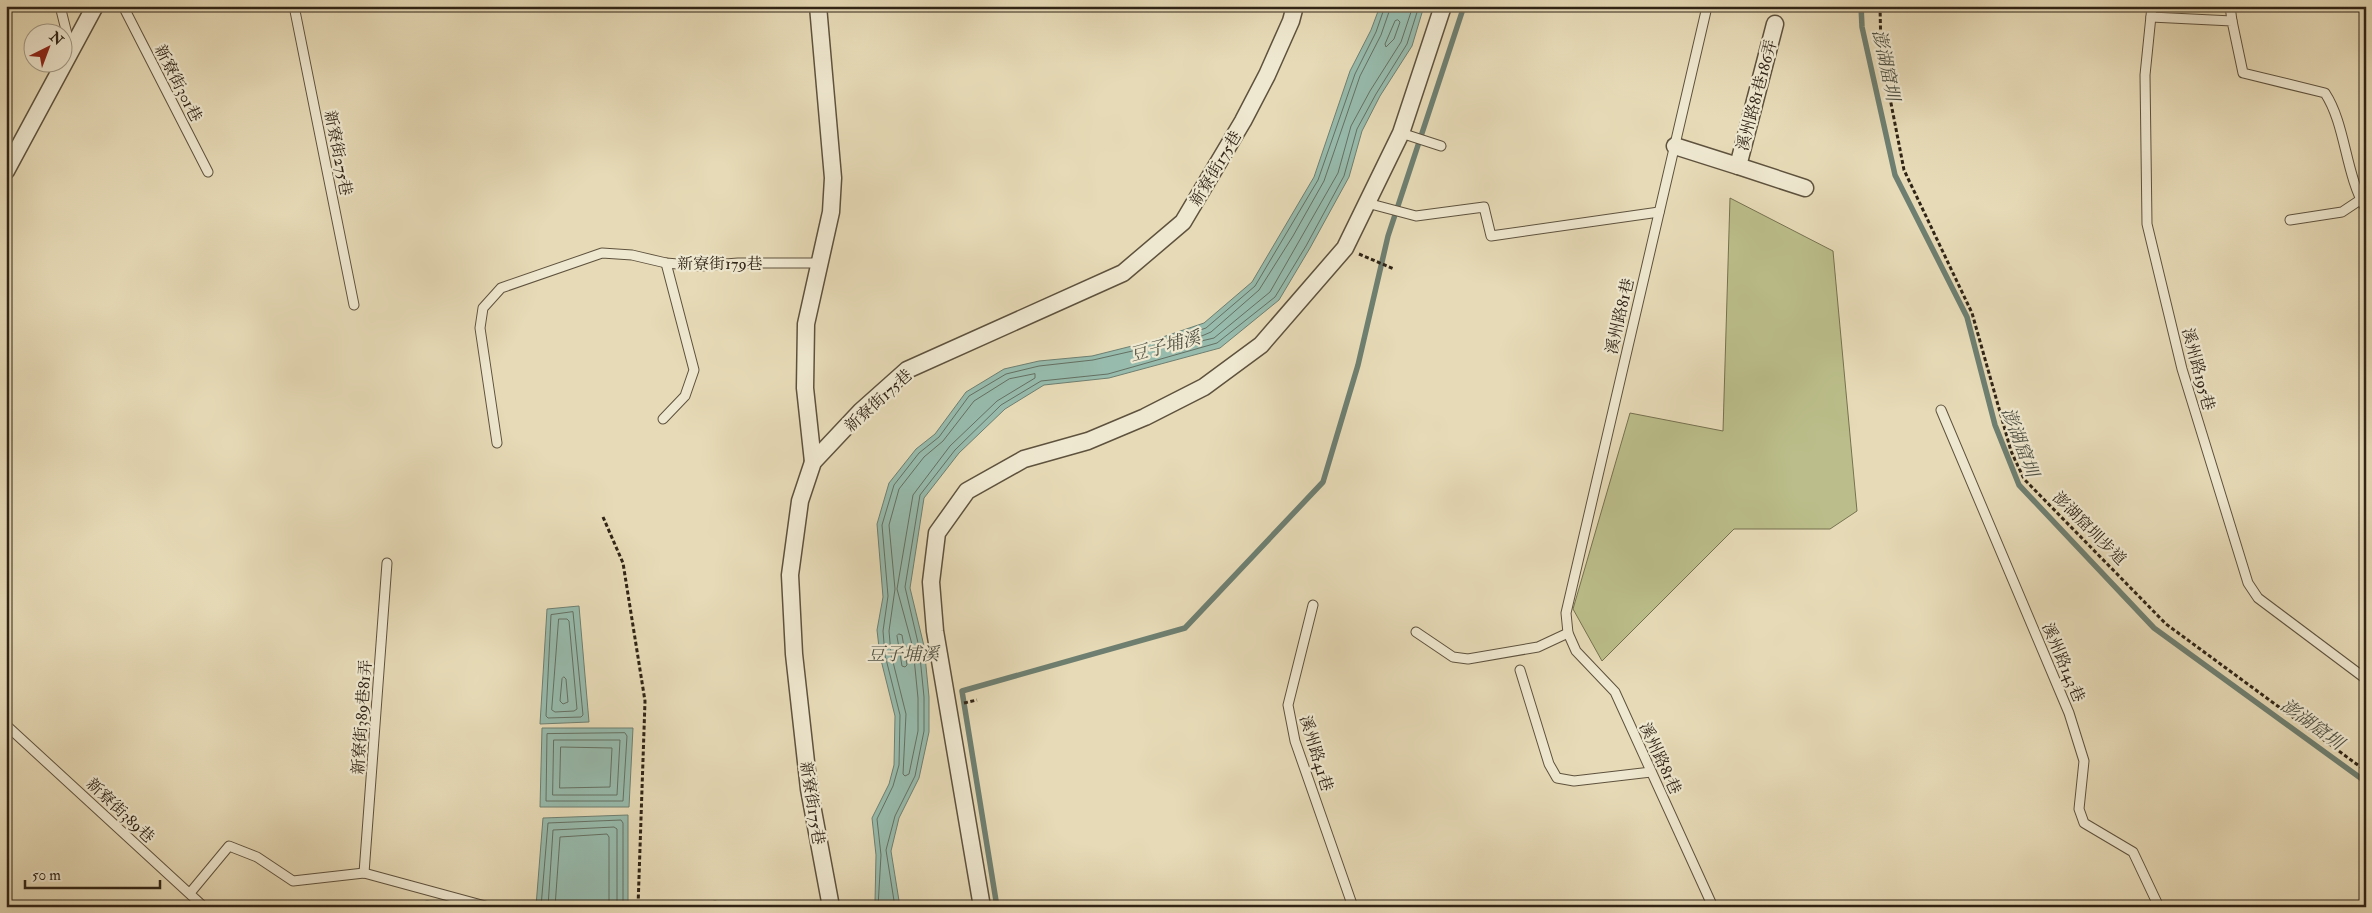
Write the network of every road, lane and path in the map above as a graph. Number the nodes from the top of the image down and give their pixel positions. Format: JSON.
{"nodes":[{"id":1,"x":60,"y":6,"type":"edge"},
{"id":2,"x":96,"y":6,"type":"edge"},
{"id":3,"x":123,"y":6,"type":"edge"},
{"id":4,"x":294,"y":6,"type":"edge"},
{"id":5,"x":818,"y":6,"type":"edge"},
{"id":6,"x":1295,"y":6,"type":"edge"},
{"id":7,"x":1443,"y":6,"type":"edge"},
{"id":8,"x":1705,"y":6,"type":"edge"},
{"id":9,"x":1880,"y":6,"type":"edge"},
{"id":10,"x":2152,"y":6,"type":"edge"},
{"id":11,"x":2230,"y":6,"type":"edge"},
{"id":12,"x":2151,"y":17,"type":"junction"},
{"id":13,"x":2232,"y":21,"type":"junction"},
{"id":14,"x":64,"y":22,"type":"edge"},
{"id":15,"x":1775,"y":24,"type":"dead end"},
{"id":16,"x":72,"y":51,"type":"edge"},
{"id":17,"x":61,"y":72,"type":"edge"},
{"id":18,"x":1407,"y":134,"type":"junction"},
{"id":19,"x":1441,"y":146,"type":"dead end"},
{"id":20,"x":1675,"y":146,"type":"junction"},
{"id":21,"x":1738,"y":166,"type":"junction"},
{"id":22,"x":6,"y":171,"type":"edge"},
{"id":23,"x":208,"y":172,"type":"dead end"},
{"id":24,"x":1805,"y":188,"type":"dead end"},
{"id":25,"x":2360,"y":200,"type":"junction"},
{"id":26,"x":1367,"y":203,"type":"junction"},
{"id":27,"x":2366,"y":209,"type":"edge"},
{"id":28,"x":1659,"y":212,"type":"junction"},
{"id":29,"x":2290,"y":220,"type":"dead end"},
{"id":30,"x":1375,"y":261,"type":"dead end"},
{"id":31,"x":666,"y":263,"type":"junction"},
{"id":32,"x":821,"y":263,"type":"junction"},
{"id":33,"x":1394,"y":269,"type":"dead end"},
{"id":34,"x":354,"y":305,"type":"dead end"},
{"id":35,"x":1941,"y":410,"type":"dead end"},
{"id":36,"x":663,"y":419,"type":"dead end"},
{"id":37,"x":497,"y":443,"type":"dead end"},
{"id":38,"x":813,"y":462,"type":"junction"},
{"id":39,"x":603,"y":517,"type":"dead end"},
{"id":40,"x":387,"y":562,"type":"dead end"},
{"id":41,"x":1313,"y":605,"type":"dead end"},
{"id":42,"x":1416,"y":632,"type":"dead end"},
{"id":43,"x":1568,"y":633,"type":"junction"},
{"id":44,"x":1520,"y":670,"type":"dead end"},
{"id":45,"x":2366,"y":679,"type":"edge"},
{"id":46,"x":6,"y":725,"type":"edge"},
{"id":47,"x":2366,"y":771,"type":"edge"},
{"id":48,"x":1651,"y":772,"type":"junction"},
{"id":49,"x":364,"y":873,"type":"junction"},
{"id":50,"x":190,"y":894,"type":"junction"},
{"id":51,"x":204,"y":907,"type":"edge"},
{"id":52,"x":489,"y":907,"type":"edge"},
{"id":53,"x":638,"y":907,"type":"edge"},
{"id":54,"x":831,"y":907,"type":"edge"},
{"id":55,"x":982,"y":907,"type":"edge"},
{"id":56,"x":1353,"y":907,"type":"edge"},
{"id":57,"x":1713,"y":907,"type":"edge"},
{"id":58,"x":2159,"y":907,"type":"edge"}],
"edges":[{"from":1,"to":14,"type":"lane"},
{"from":2,"to":16,"type":"street"},
{"from":3,"to":23,"type":"lane","name":"新寮街301巷"},
{"from":4,"to":34,"type":"lane","name":"新寮街275巷"},
{"from":5,"to":32,"type":"street"},
{"from":6,"to":38,"type":"street","name":"新寮街175巷"},
{"from":7,"to":18,"type":"street"},
{"from":8,"to":20,"type":"lane","name":"溪州路81巷"},
{"from":9,"to":47,"type":"path","name":"澎湖窟圳步道"},
{"from":10,"to":12,"type":"lane","name":"溪州路195巷"},
{"from":11,"to":13,"type":"lane"},
{"from":12,"to":13,"type":"lane"},
{"from":12,"to":45,"type":"lane","name":"溪州路195巷"},
{"from":13,"to":25,"type":"lane"},
{"from":15,"to":21,"type":"street","name":"溪州路81巷186弄"},
{"from":17,"to":22,"type":"street"},
{"from":18,"to":19,"type":"lane"},
{"from":18,"to":26,"type":"street"},
{"from":20,"to":21,"type":"street","name":"溪州路81巷186弄"},
{"from":20,"to":28,"type":"lane","name":"溪州路81巷"},
{"from":21,"to":24,"type":"street","name":"溪州路81巷186弄"},
{"from":25,"to":27,"type":"lane"},
{"from":25,"to":29,"type":"lane"},
{"from":26,"to":28,"type":"lane"},
{"from":26,"to":55,"type":"street"},
{"from":28,"to":43,"type":"lane","name":"溪州路81巷"},
{"from":30,"to":33,"type":"path"},
{"from":31,"to":32,"type":"lane","name":"新寮街179巷"},
{"from":31,"to":36,"type":"lane"},
{"from":31,"to":37,"type":"lane","name":"新寮街179巷"},
{"from":32,"to":38,"type":"street"},
{"from":35,"to":58,"type":"lane","name":"溪州路143巷"},
{"from":38,"to":54,"type":"street","name":"新寮街175巷"},
{"from":39,"to":53,"type":"path"},
{"from":40,"to":49,"type":"lane","name":"新寮街389巷81弄"},
{"from":41,"to":56,"type":"lane","name":"溪州路41巷"},
{"from":42,"to":43,"type":"lane"},
{"from":43,"to":48,"type":"lane","name":"溪州路81巷"},
{"from":44,"to":48,"type":"lane"},
{"from":46,"to":50,"type":"lane","name":"新寮街389巷"},
{"from":48,"to":57,"type":"lane","name":"溪州路81巷"},
{"from":49,"to":50,"type":"lane"},
{"from":49,"to":52,"type":"lane"},
{"from":50,"to":51,"type":"lane","name":"新寮街389巷"}]}
